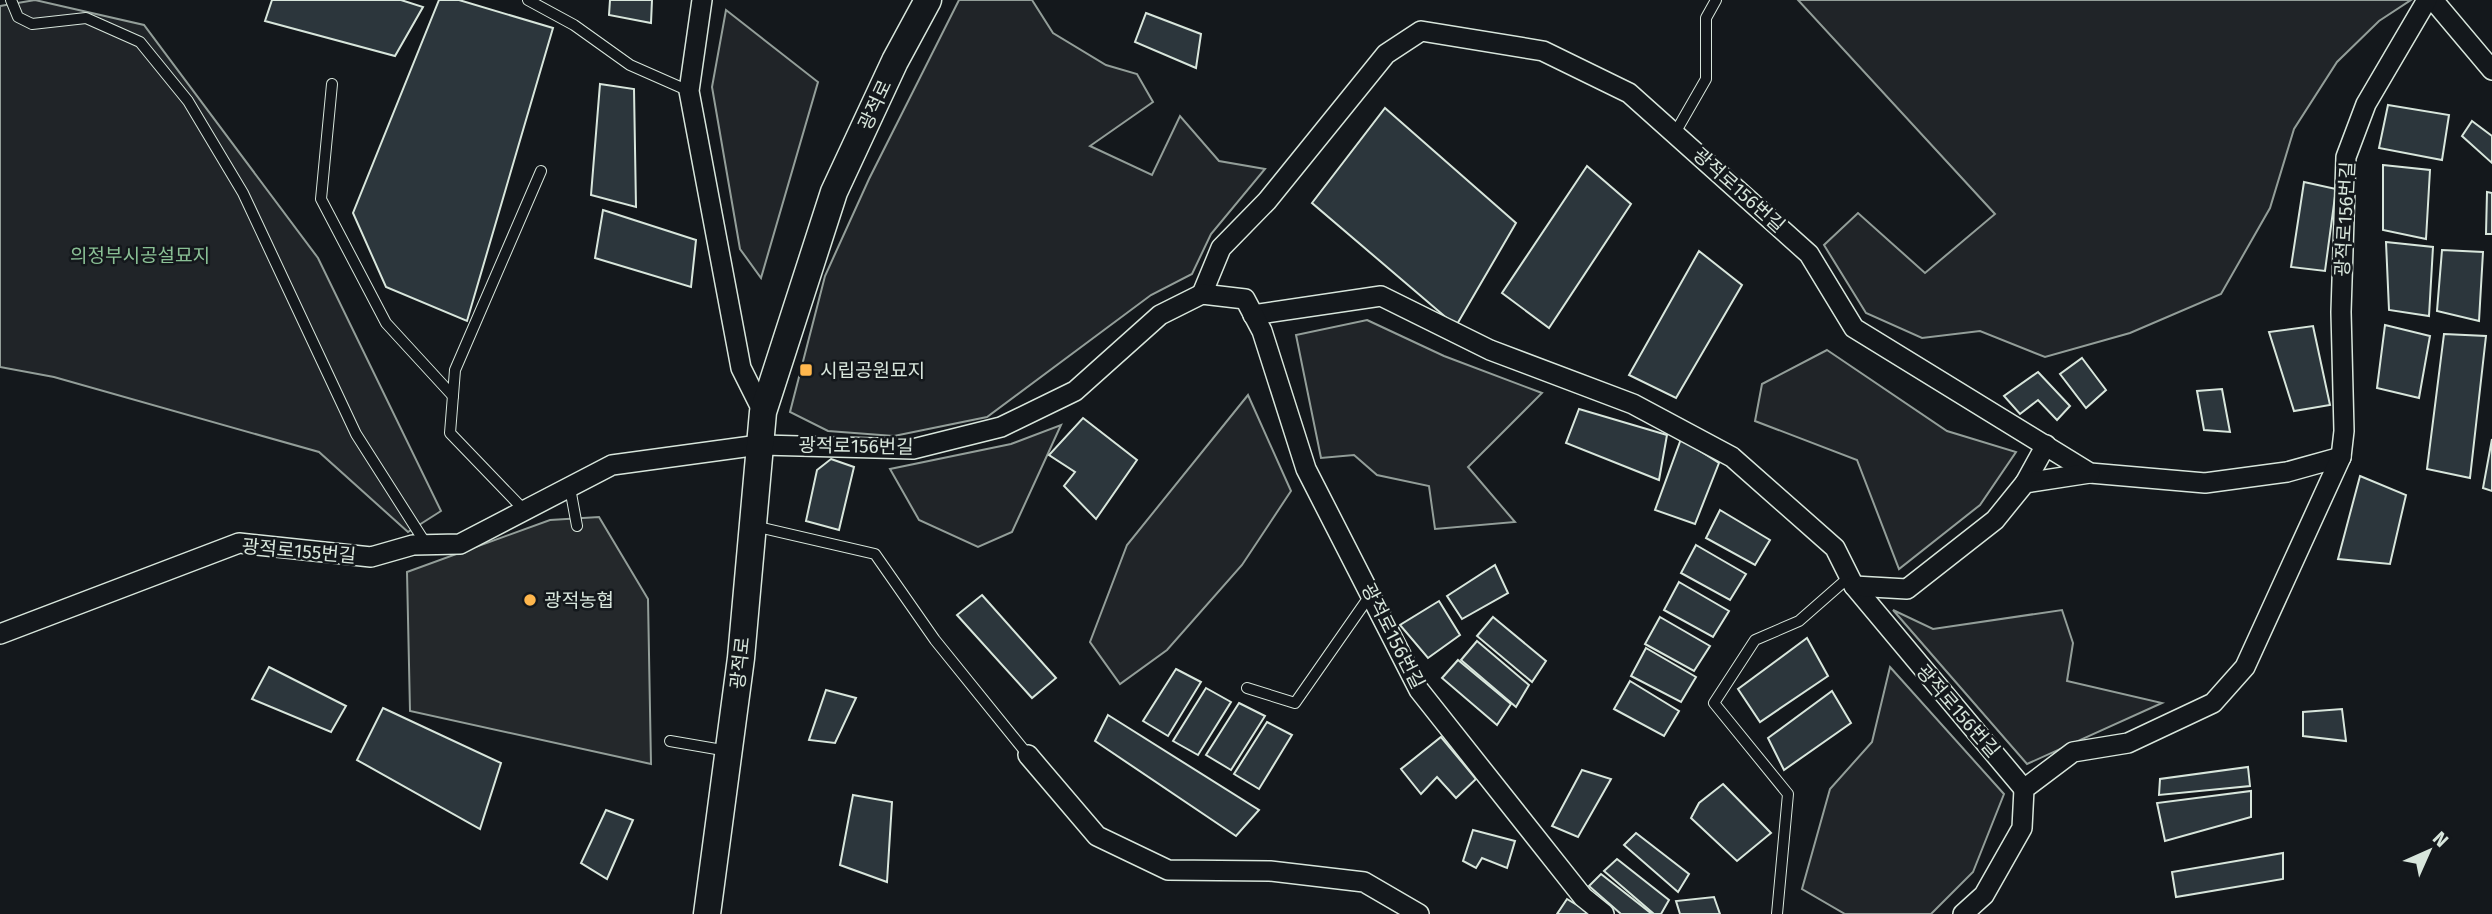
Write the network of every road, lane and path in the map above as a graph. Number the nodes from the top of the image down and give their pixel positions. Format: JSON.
{"nodes":[{"id":1,"x":11,"y":0,"type":"edge"},
{"id":2,"x":528,"y":0,"type":"edge"},
{"id":3,"x":702,"y":0,"type":"edge"},
{"id":4,"x":928,"y":0,"type":"edge"},
{"id":5,"x":1716,"y":0,"type":"edge"},
{"id":6,"x":2427,"y":0,"type":"edge"},
{"id":7,"x":2433,"y":0,"type":"edge"},
{"id":8,"x":2492,"y":70,"type":"edge"},
{"id":9,"x":332,"y":84,"type":"dead end"},
{"id":10,"x":689,"y":91,"type":"junction"},
{"id":11,"x":1675,"y":133,"type":"junction"},
{"id":12,"x":541,"y":172,"type":"dead end"},
{"id":13,"x":1202,"y":294,"type":"junction"},
{"id":14,"x":1253,"y":315,"type":"junction"},
{"id":15,"x":453,"y":396,"type":"junction"},
{"id":16,"x":763,"y":412,"type":"junction"},
{"id":17,"x":759,"y":445,"type":"junction"},
{"id":18,"x":2046,"y":445,"type":"junction"},
{"id":19,"x":2341,"y":457,"type":"junction"},
{"id":20,"x":2090,"y":473,"type":"junction"},
{"id":21,"x":2025,"y":483,"type":"junction"},
{"id":22,"x":570,"y":488,"type":"junction"},
{"id":23,"x":526,"y":512,"type":"junction"},
{"id":24,"x":752,"y":525,"type":"junction"},
{"id":25,"x":578,"y":526,"type":"dead end"},
{"id":26,"x":427,"y":544,"type":"junction"},
{"id":27,"x":1851,"y":582,"type":"junction"},
{"id":28,"x":1371,"y":594,"type":"junction"},
{"id":29,"x":0,"y":634,"type":"edge"},
{"id":30,"x":1247,"y":688,"type":"dead end"},
{"id":31,"x":670,"y":741,"type":"dead end"},
{"id":32,"x":729,"y":751,"type":"junction"},
{"id":33,"x":1028,"y":755,"type":"joint"},
{"id":34,"x":2024,"y":789,"type":"junction"},
{"id":35,"x":707,"y":914,"type":"edge"},
{"id":36,"x":1419,"y":914,"type":"edge"},
{"id":37,"x":1604,"y":914,"type":"edge"},
{"id":38,"x":1777,"y":914,"type":"edge"},
{"id":39,"x":1963,"y":914,"type":"edge"}],
"edges":[{"from":1,"to":26,"type":"lane"},
{"from":2,"to":10,"type":"lane"},
{"from":3,"to":10,"type":"street"},
{"from":4,"to":16,"type":"main road","name":"광적로"},
{"from":5,"to":11,"type":"lane"},
{"from":6,"to":19,"type":"street","name":"광적로156번길"},
{"from":7,"to":8,"type":"street"},
{"from":9,"to":15,"type":"lane"},
{"from":10,"to":16,"type":"street"},
{"from":11,"to":13,"type":"street","name":"광적로156번길"},
{"from":11,"to":18,"type":"street","name":"광적로156번길"},
{"from":12,"to":15,"type":"lane"},
{"from":13,"to":14,"type":"street"},
{"from":13,"to":17,"type":"street","name":"광적로156번길"},
{"from":14,"to":27,"type":"street","name":"광적로156번길"},
{"from":14,"to":28,"type":"street","name":"광적로156번길"},
{"from":15,"to":23,"type":"lane"},
{"from":16,"to":17,"type":"main road","name":"광적로"},
{"from":17,"to":22,"type":"street","name":"광적로155번길"},
{"from":17,"to":24,"type":"main road","name":"광적로"},
{"from":18,"to":20,"type":"street","name":"광적로156번길"},
{"from":18,"to":21,"type":"street"},
{"from":19,"to":20,"type":"street","name":"광적로156번길"},
{"from":19,"to":34,"type":"street","name":"광적로156번길"},
{"from":20,"to":21,"type":"street"},
{"from":21,"to":27,"type":"street"},
{"from":22,"to":23,"type":"street","name":"광적로155번길"},
{"from":22,"to":25,"type":"lane"},
{"from":23,"to":26,"type":"street","name":"광적로155번길"},
{"from":24,"to":32,"type":"main road","name":"광적로"},
{"from":24,"to":33,"type":"lane"},
{"from":26,"to":29,"type":"street","name":"광적로155번길"},
{"from":27,"to":34,"type":"street","name":"광적로156번길"},
{"from":27,"to":38,"type":"lane"},
{"from":28,"to":30,"type":"lane"},
{"from":28,"to":37,"type":"street","name":"광적로156번길"},
{"from":31,"to":32,"type":"lane"},
{"from":32,"to":35,"type":"main road","name":"광적로"},
{"from":33,"to":36,"type":"street"},
{"from":34,"to":39,"type":"street"}]}
